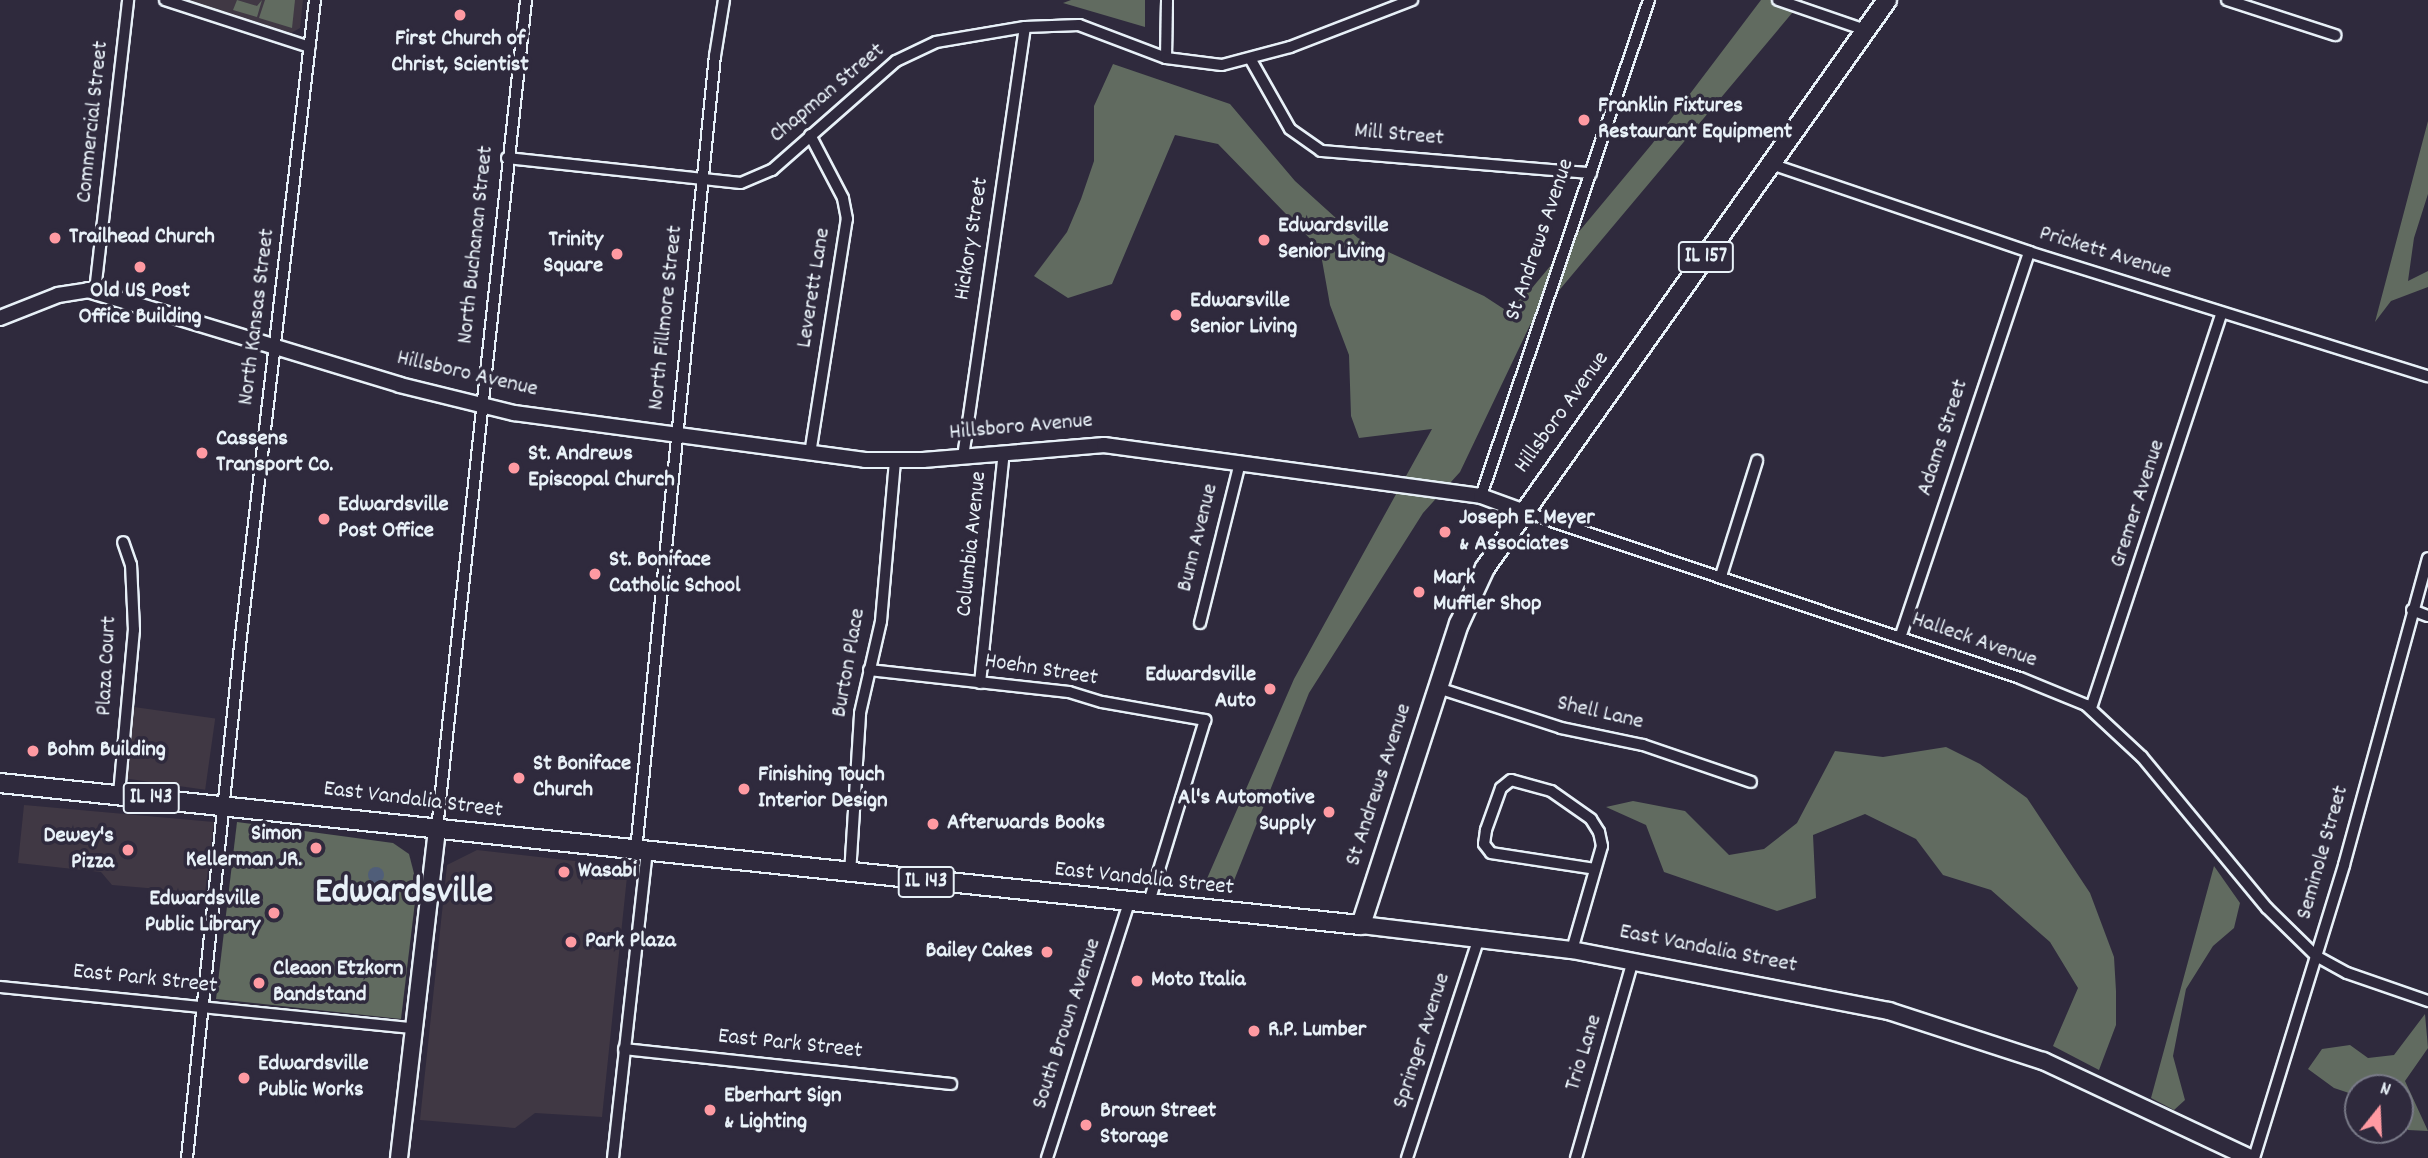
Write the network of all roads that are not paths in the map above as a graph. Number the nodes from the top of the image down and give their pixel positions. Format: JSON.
{"nodes":[{"id":1,"x":128,"y":0,"type":"edge"},
{"id":2,"x":165,"y":0,"type":"edge"},
{"id":3,"x":315,"y":0,"type":"edge"},
{"id":4,"x":526,"y":0,"type":"edge"},
{"id":5,"x":724,"y":0,"type":"edge"},
{"id":6,"x":1167,"y":0,"type":"edge"},
{"id":7,"x":1412,"y":0,"type":"edge"},
{"id":8,"x":1649,"y":0,"type":"edge"},
{"id":9,"x":1777,"y":0,"type":"edge"},
{"id":10,"x":1887,"y":0,"type":"edge"},
{"id":11,"x":2227,"y":0,"type":"edge"},
{"id":12,"x":1025,"y":27,"type":"junction"},
{"id":13,"x":1865,"y":30,"type":"junction"},
{"id":14,"x":2335,"y":35,"type":"dead end"},
{"id":15,"x":310,"y":47,"type":"junction"},
{"id":16,"x":1166,"y":58,"type":"junction"},
{"id":17,"x":1251,"y":60,"type":"junction"},
{"id":18,"x":810,"y":135,"type":"junction"},
{"id":19,"x":507,"y":158,"type":"junction"},
{"id":20,"x":1771,"y":164,"type":"junction"},
{"id":21,"x":1591,"y":173,"type":"junction"},
{"id":22,"x":702,"y":182,"type":"junction"},
{"id":23,"x":2029,"y":252,"type":"junction"},
{"id":24,"x":95,"y":291,"type":"junction"},
{"id":25,"x":2222,"y":313,"type":"junction"},
{"id":26,"x":0,"y":318,"type":"edge"},
{"id":27,"x":276,"y":346,"type":"junction"},
{"id":28,"x":2428,"y":376,"type":"edge"},
{"id":29,"x":481,"y":407,"type":"junction"},
{"id":30,"x":676,"y":436,"type":"junction"},
{"id":31,"x":1004,"y":452,"type":"junction"},
{"id":32,"x":810,"y":454,"type":"junction"},
{"id":33,"x":963,"y":457,"type":"junction"},
{"id":34,"x":895,"y":461,"type":"junction"},
{"id":35,"x":1757,"y":461,"type":"dead end"},
{"id":36,"x":1240,"y":462,"type":"junction"},
{"id":37,"x":1481,"y":496,"type":"junction"},
{"id":38,"x":1522,"y":511,"type":"junction"},
{"id":39,"x":123,"y":542,"type":"dead end"},
{"id":40,"x":2428,"y":558,"type":"edge"},
{"id":41,"x":1721,"y":576,"type":"junction"},
{"id":42,"x":2412,"y":610,"type":"junction"},
{"id":43,"x":2428,"y":615,"type":"edge"},
{"id":44,"x":1200,"y":623,"type":"dead end"},
{"id":45,"x":1900,"y":638,"type":"junction"},
{"id":46,"x":869,"y":670,"type":"junction"},
{"id":47,"x":980,"y":683,"type":"junction"},
{"id":48,"x":1438,"y":688,"type":"junction"},
{"id":49,"x":2091,"y":708,"type":"junction"},
{"id":50,"x":1751,"y":782,"type":"dead end"},
{"id":51,"x":0,"y":783,"type":"edge"},
{"id":52,"x":119,"y":794,"type":"junction"},
{"id":53,"x":224,"y":805,"type":"junction"},
{"id":54,"x":437,"y":829,"type":"junction"},
{"id":55,"x":641,"y":852,"type":"junction"},
{"id":56,"x":1595,"y":869,"type":"junction"},
{"id":57,"x":850,"y":874,"type":"junction"},
{"id":58,"x":1129,"y":903,"type":"junction"},
{"id":59,"x":1148,"y":905,"type":"junction"},
{"id":60,"x":1361,"y":925,"type":"junction"},
{"id":61,"x":1479,"y":938,"type":"junction"},
{"id":62,"x":1572,"y":950,"type":"junction"},
{"id":63,"x":2316,"y":956,"type":"junction"},
{"id":64,"x":1633,"y":961,"type":"junction"},
{"id":65,"x":0,"y":987,"type":"edge"},
{"id":66,"x":2428,"y":1001,"type":"edge"},
{"id":67,"x":203,"y":1007,"type":"junction"},
{"id":68,"x":412,"y":1028,"type":"junction"},
{"id":69,"x":624,"y":1049,"type":"junction"},
{"id":70,"x":951,"y":1084,"type":"dead end"},
{"id":71,"x":187,"y":1158,"type":"edge"},
{"id":72,"x":399,"y":1158,"type":"edge"},
{"id":73,"x":613,"y":1158,"type":"edge"},
{"id":74,"x":1047,"y":1158,"type":"edge"},
{"id":75,"x":1407,"y":1158,"type":"edge"},
{"id":76,"x":1576,"y":1158,"type":"edge"},
{"id":77,"x":2252,"y":1158,"type":"edge"}],
"edges":[{"from":1,"to":24,"type":"street","name":"Commercial Street"},
{"from":2,"to":15,"type":"street"},
{"from":3,"to":15,"type":"street","name":"North Kansas Street"},
{"from":4,"to":19,"type":"street","name":"North Buchanan Street"},
{"from":5,"to":22,"type":"street","name":"North Fillmore Street"},
{"from":6,"to":16,"type":"street"},
{"from":7,"to":17,"type":"street","name":"Chapman Street"},
{"from":8,"to":21,"type":"street","name":"St Andrews Avenue"},
{"from":9,"to":13,"type":"street"},
{"from":10,"to":13,"type":"main road","name":"Hillsboro Avenue","number":"IL 157"},
{"from":11,"to":14,"type":"street"},
{"from":12,"to":16,"type":"street","name":"Chapman Street"},
{"from":12,"to":18,"type":"street","name":"Chapman Street"},
{"from":12,"to":33,"type":"street","name":"Hickory Street"},
{"from":13,"to":20,"type":"main road","name":"Hillsboro Avenue","number":"IL 157"},
{"from":15,"to":27,"type":"street","name":"North Kansas Street"},
{"from":16,"to":17,"type":"street","name":"Chapman Street"},
{"from":17,"to":21,"type":"street","name":"Mill Street"},
{"from":18,"to":22,"type":"street","name":"Chapman Street"},
{"from":18,"to":32,"type":"street","name":"Leverett Lane"},
{"from":19,"to":22,"type":"street","name":"Chapman Street"},
{"from":19,"to":29,"type":"street","name":"North Buchanan Street"},
{"from":20,"to":23,"type":"street","name":"Prickett Avenue"},
{"from":20,"to":38,"type":"main road","name":"Hillsboro Avenue","number":"IL 157"},
{"from":21,"to":37,"type":"street","name":"St Andrews Avenue"},
{"from":22,"to":30,"type":"street","name":"North Fillmore Street"},
{"from":23,"to":25,"type":"street","name":"Prickett Avenue"},
{"from":23,"to":45,"type":"street","name":"Adams Street"},
{"from":24,"to":26,"type":"street","name":"Hillsboro Avenue"},
{"from":24,"to":27,"type":"street","name":"Hillsboro Avenue"},
{"from":25,"to":28,"type":"street","name":"Prickett Avenue"},
{"from":25,"to":49,"type":"street","name":"Gremer Avenue"},
{"from":27,"to":29,"type":"street","name":"Hillsboro Avenue"},
{"from":27,"to":53,"type":"street","name":"North Kansas Street"},
{"from":29,"to":30,"type":"street","name":"Hillsboro Avenue"},
{"from":29,"to":54,"type":"street","name":"North Buchanan Street"},
{"from":30,"to":32,"type":"street","name":"Hillsboro Avenue"},
{"from":30,"to":55,"type":"street","name":"North Fillmore Street"},
{"from":31,"to":33,"type":"street","name":"Hillsboro Avenue"},
{"from":31,"to":36,"type":"street","name":"Hillsboro Avenue"},
{"from":31,"to":47,"type":"street","name":"Columbia Avenue"},
{"from":32,"to":34,"type":"street","name":"Hillsboro Avenue"},
{"from":33,"to":34,"type":"street","name":"Hillsboro Avenue"},
{"from":34,"to":46,"type":"street","name":"Burton Place"},
{"from":35,"to":41,"type":"street"},
{"from":36,"to":37,"type":"street","name":"Hillsboro Avenue"},
{"from":36,"to":44,"type":"street","name":"Bunn Avenue"},
{"from":37,"to":38,"type":"street","name":"Hillsboro Avenue"},
{"from":38,"to":41,"type":"street","name":"Halleck Avenue"},
{"from":38,"to":48,"type":"main road","name":"St Andrews Avenue","number":"IL 157"},
{"from":39,"to":52,"type":"street","name":"Plaza Court"},
{"from":40,"to":42,"type":"street","name":"Seminole Street"},
{"from":41,"to":45,"type":"street","name":"Halleck Avenue"},
{"from":42,"to":43,"type":"street"},
{"from":42,"to":63,"type":"street","name":"Seminole Street"},
{"from":45,"to":49,"type":"street","name":"Halleck Avenue"},
{"from":46,"to":47,"type":"street","name":"Hoehn Street"},
{"from":46,"to":57,"type":"street","name":"Burton Place"},
{"from":47,"to":59,"type":"street","name":"Hoehn Street"},
{"from":48,"to":50,"type":"street","name":"Shell Lane"},
{"from":48,"to":60,"type":"main road","name":"St Andrews Avenue","number":"IL 157"},
{"from":49,"to":63,"type":"street","name":"Halleck Avenue"},
{"from":51,"to":52,"type":"main road","name":"East Vandalia Street","number":"IL 143"},
{"from":52,"to":53,"type":"main road","name":"East Vandalia Street","number":"IL 143"},
{"from":53,"to":54,"type":"main road","name":"East Vandalia Street","number":"IL 143"},
{"from":53,"to":67,"type":"street","name":"North Kansas Street"},
{"from":54,"to":55,"type":"main road","name":"East Vandalia Street","number":"IL 143"},
{"from":54,"to":68,"type":"main road"},
{"from":55,"to":57,"type":"main road","name":"East Vandalia Street","number":"IL 143"},
{"from":55,"to":69,"type":"street","name":"North Fillmore Street"},
{"from":56,"to":56,"type":"street"},
{"from":56,"to":62,"type":"street"},
{"from":57,"to":58,"type":"main road","name":"East Vandalia Street","number":"IL 143"},
{"from":58,"to":59,"type":"main road","name":"East Vandalia Street","number":"IL 143"},
{"from":58,"to":74,"type":"street","name":"South Brown Avenue"},
{"from":59,"to":60,"type":"main road","name":"East Vandalia Street","number":"IL 143"},
{"from":60,"to":61,"type":"main road","name":"East Vandalia Street","number":"IL 143"},
{"from":61,"to":62,"type":"main road","name":"East Vandalia Street","number":"IL 143"},
{"from":61,"to":75,"type":"street","name":"Springer Avenue"},
{"from":62,"to":64,"type":"main road","name":"East Vandalia Street","number":"IL 143"},
{"from":63,"to":66,"type":"street","name":"Halleck Avenue"},
{"from":63,"to":77,"type":"street","name":"Seminole Street"},
{"from":64,"to":76,"type":"street","name":"Trio Lane"},
{"from":64,"to":77,"type":"main road","name":"East Vandalia Street","number":"IL 143"},
{"from":65,"to":67,"type":"street","name":"East Park Street"},
{"from":67,"to":68,"type":"street","name":"East Park Street"},
{"from":67,"to":71,"type":"street","name":"North Kansas Street"},
{"from":68,"to":72,"type":"main road"},
{"from":69,"to":70,"type":"street","name":"East Park Street"},
{"from":69,"to":73,"type":"street","name":"North Fillmore Street"}]}
